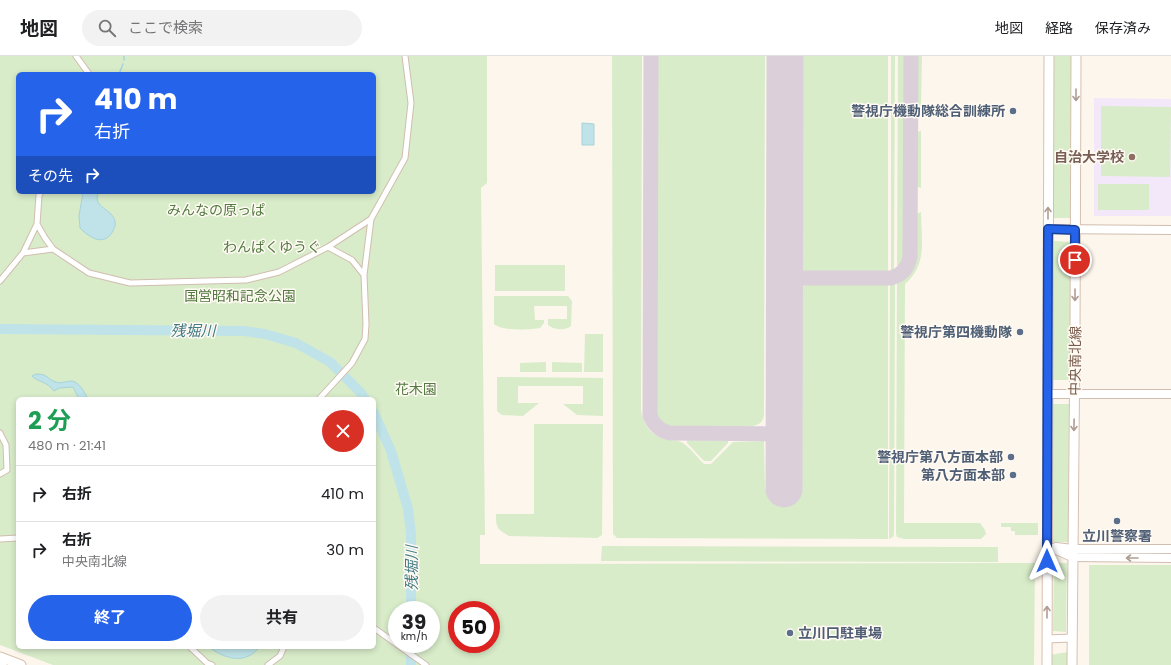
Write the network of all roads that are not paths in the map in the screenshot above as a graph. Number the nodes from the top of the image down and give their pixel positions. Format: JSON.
{"nodes":[{"id":1,"x":76,"y":56,"type":"edge"},
{"id":2,"x":406,"y":56,"type":"edge"},
{"id":3,"x":1049,"y":56,"type":"edge"},
{"id":4,"x":1076,"y":56,"type":"edge"},
{"id":5,"x":88,"y":72,"type":"edge"},
{"id":6,"x":40,"y":194,"type":"edge"},
{"id":7,"x":371,"y":219,"type":"junction"},
{"id":8,"x":37,"y":224,"type":"junction"},
{"id":9,"x":1048,"y":229,"type":"junction"},
{"id":10,"x":1075,"y":230,"type":"junction"},
{"id":11,"x":1171,"y":230,"type":"edge"},
{"id":12,"x":328,"y":247,"type":"junction"},
{"id":13,"x":53,"y":249,"type":"junction"},
{"id":14,"x":23,"y":253,"type":"junction"},
{"id":15,"x":364,"y":275,"type":"junction"},
{"id":16,"x":0,"y":281,"type":"edge"},
{"id":17,"x":1048,"y":394,"type":"junction"},
{"id":18,"x":1074,"y":394,"type":"junction"},
{"id":19,"x":1171,"y":394,"type":"edge"},
{"id":20,"x":321,"y":397,"type":"edge"},
{"id":21,"x":0,"y":433,"type":"edge"},
{"id":22,"x":0,"y":474,"type":"edge"},
{"id":23,"x":16,"y":538,"type":"edge"},
{"id":24,"x":0,"y":539,"type":"edge"},
{"id":25,"x":1047,"y":546,"type":"junction"},
{"id":26,"x":1171,"y":549,"type":"edge"},
{"id":27,"x":1073,"y":553,"type":"junction"},
{"id":28,"x":1171,"y":558,"type":"edge"},
{"id":29,"x":376,"y":629,"type":"edge"},
{"id":30,"x":1071,"y":638,"type":"junction"},
{"id":31,"x":1047,"y":639,"type":"junction"},
{"id":32,"x":192,"y":649,"type":"edge"},
{"id":33,"x":283,"y":649,"type":"edge"},
{"id":34,"x":0,"y":657,"type":"edge"},
{"id":35,"x":21,"y":665,"type":"edge"},
{"id":36,"x":212,"y":665,"type":"edge"},
{"id":37,"x":268,"y":665,"type":"edge"},
{"id":38,"x":426,"y":665,"type":"edge"},
{"id":39,"x":1046,"y":665,"type":"edge"},
{"id":40,"x":1072,"y":665,"type":"edge"}],
"edges":[{"from":1,"to":5,"type":"street"},
{"from":2,"to":7,"type":"street"},
{"from":9,"to":3,"type":"main road","name":"中央南北線","one_way":true},
{"from":4,"to":10,"type":"main road","name":"中央南北線","one_way":true},
{"from":6,"to":8,"type":"street"},
{"from":7,"to":12,"type":"street"},
{"from":7,"to":15,"type":"street"},
{"from":8,"to":13,"type":"street"},
{"from":8,"to":14,"type":"street"},
{"from":9,"to":10,"type":"street"},
{"from":9,"to":17,"type":"main road","name":"中央南北線"},
{"from":10,"to":11,"type":"street"},
{"from":10,"to":18,"type":"main road","name":"中央南北線","one_way":true},
{"from":12,"to":13,"type":"street"},
{"from":12,"to":15,"type":"street"},
{"from":13,"to":14,"type":"street"},
{"from":14,"to":16,"type":"street"},
{"from":15,"to":20,"type":"street"},
{"from":17,"to":18,"type":"street"},
{"from":17,"to":25,"type":"main road","name":"中央南北線"},
{"from":18,"to":19,"type":"street"},
{"from":18,"to":27,"type":"main road","name":"中央南北線","one_way":true},
{"from":21,"to":22,"type":"street"},
{"from":23,"to":24,"type":"street"},
{"from":25,"to":27,"type":"street"},
{"from":31,"to":25,"type":"main road","name":"中央南北線","one_way":true},
{"from":26,"to":27,"type":"street"},
{"from":28,"to":27,"type":"street","one_way":true},
{"from":27,"to":30,"type":"main road","name":"中央南北線"},
{"from":29,"to":38,"type":"street"},
{"from":30,"to":31,"type":"street"},
{"from":30,"to":40,"type":"main road","name":"中央南北線"},
{"from":31,"to":39,"type":"main road","name":"中央南北線"},
{"from":32,"to":36,"type":"street"},
{"from":33,"to":37,"type":"street"},
{"from":34,"to":35,"type":"main road"}]}
